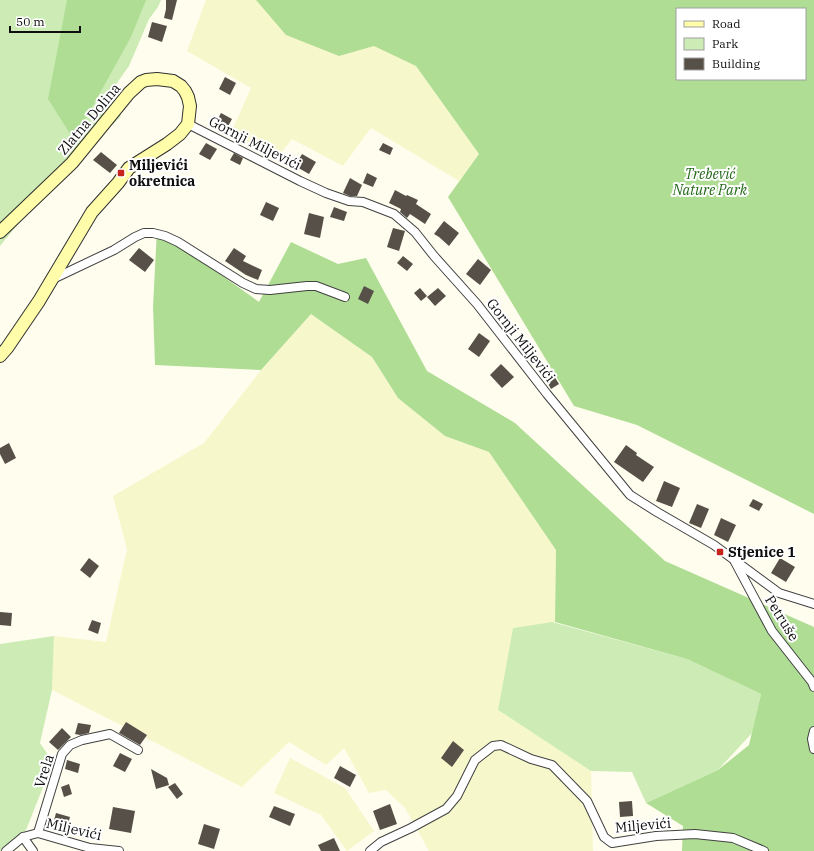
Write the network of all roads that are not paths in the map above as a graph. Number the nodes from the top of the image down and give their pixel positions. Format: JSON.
{"nodes":[{"id":1,"x":188,"y":124,"type":"junction"},
{"id":2,"x":0,"y":232,"type":"edge"},
{"id":3,"x":52,"y":280,"type":"junction"},
{"id":4,"x":345,"y":297,"type":"dead end"},
{"id":5,"x":0,"y":356,"type":"edge"},
{"id":6,"x":734,"y":559,"type":"junction"},
{"id":7,"x":814,"y":604,"type":"edge"},
{"id":8,"x":814,"y":687,"type":"edge"},
{"id":9,"x":814,"y":731,"type":"edge"},
{"id":10,"x":814,"y":749,"type":"edge"},
{"id":11,"x":138,"y":750,"type":"dead end"},
{"id":12,"x":38,"y":833,"type":"junction"},
{"id":13,"x":23,"y":837,"type":"junction"},
{"id":14,"x":6,"y":851,"type":"edge"},
{"id":15,"x":33,"y":851,"type":"edge"},
{"id":16,"x":119,"y":851,"type":"edge"},
{"id":17,"x":370,"y":851,"type":"edge"},
{"id":18,"x":764,"y":851,"type":"edge"}],
"edges":[{"from":1,"to":2,"type":"main road","name":"Zlatna Dolina"},
{"from":1,"to":3,"type":"main road"},
{"from":1,"to":6,"type":"street","name":"Gornji Miljevići"},
{"from":3,"to":4,"type":"street"},
{"from":3,"to":5,"type":"main road"},
{"from":6,"to":7,"type":"street","name":"Gornji Miljevići"},
{"from":6,"to":8,"type":"street","name":"Petruše"},
{"from":9,"to":10,"type":"street"},
{"from":11,"to":12,"type":"street","name":"Vrela"},
{"from":12,"to":13,"type":"street","name":"Miljevići"},
{"from":12,"to":16,"type":"street","name":"Miljevići"},
{"from":13,"to":14,"type":"street","name":"Miljevići"},
{"from":13,"to":15,"type":"street","name":"Miljevići"},
{"from":17,"to":18,"type":"street","name":"Miljevići"}]}
